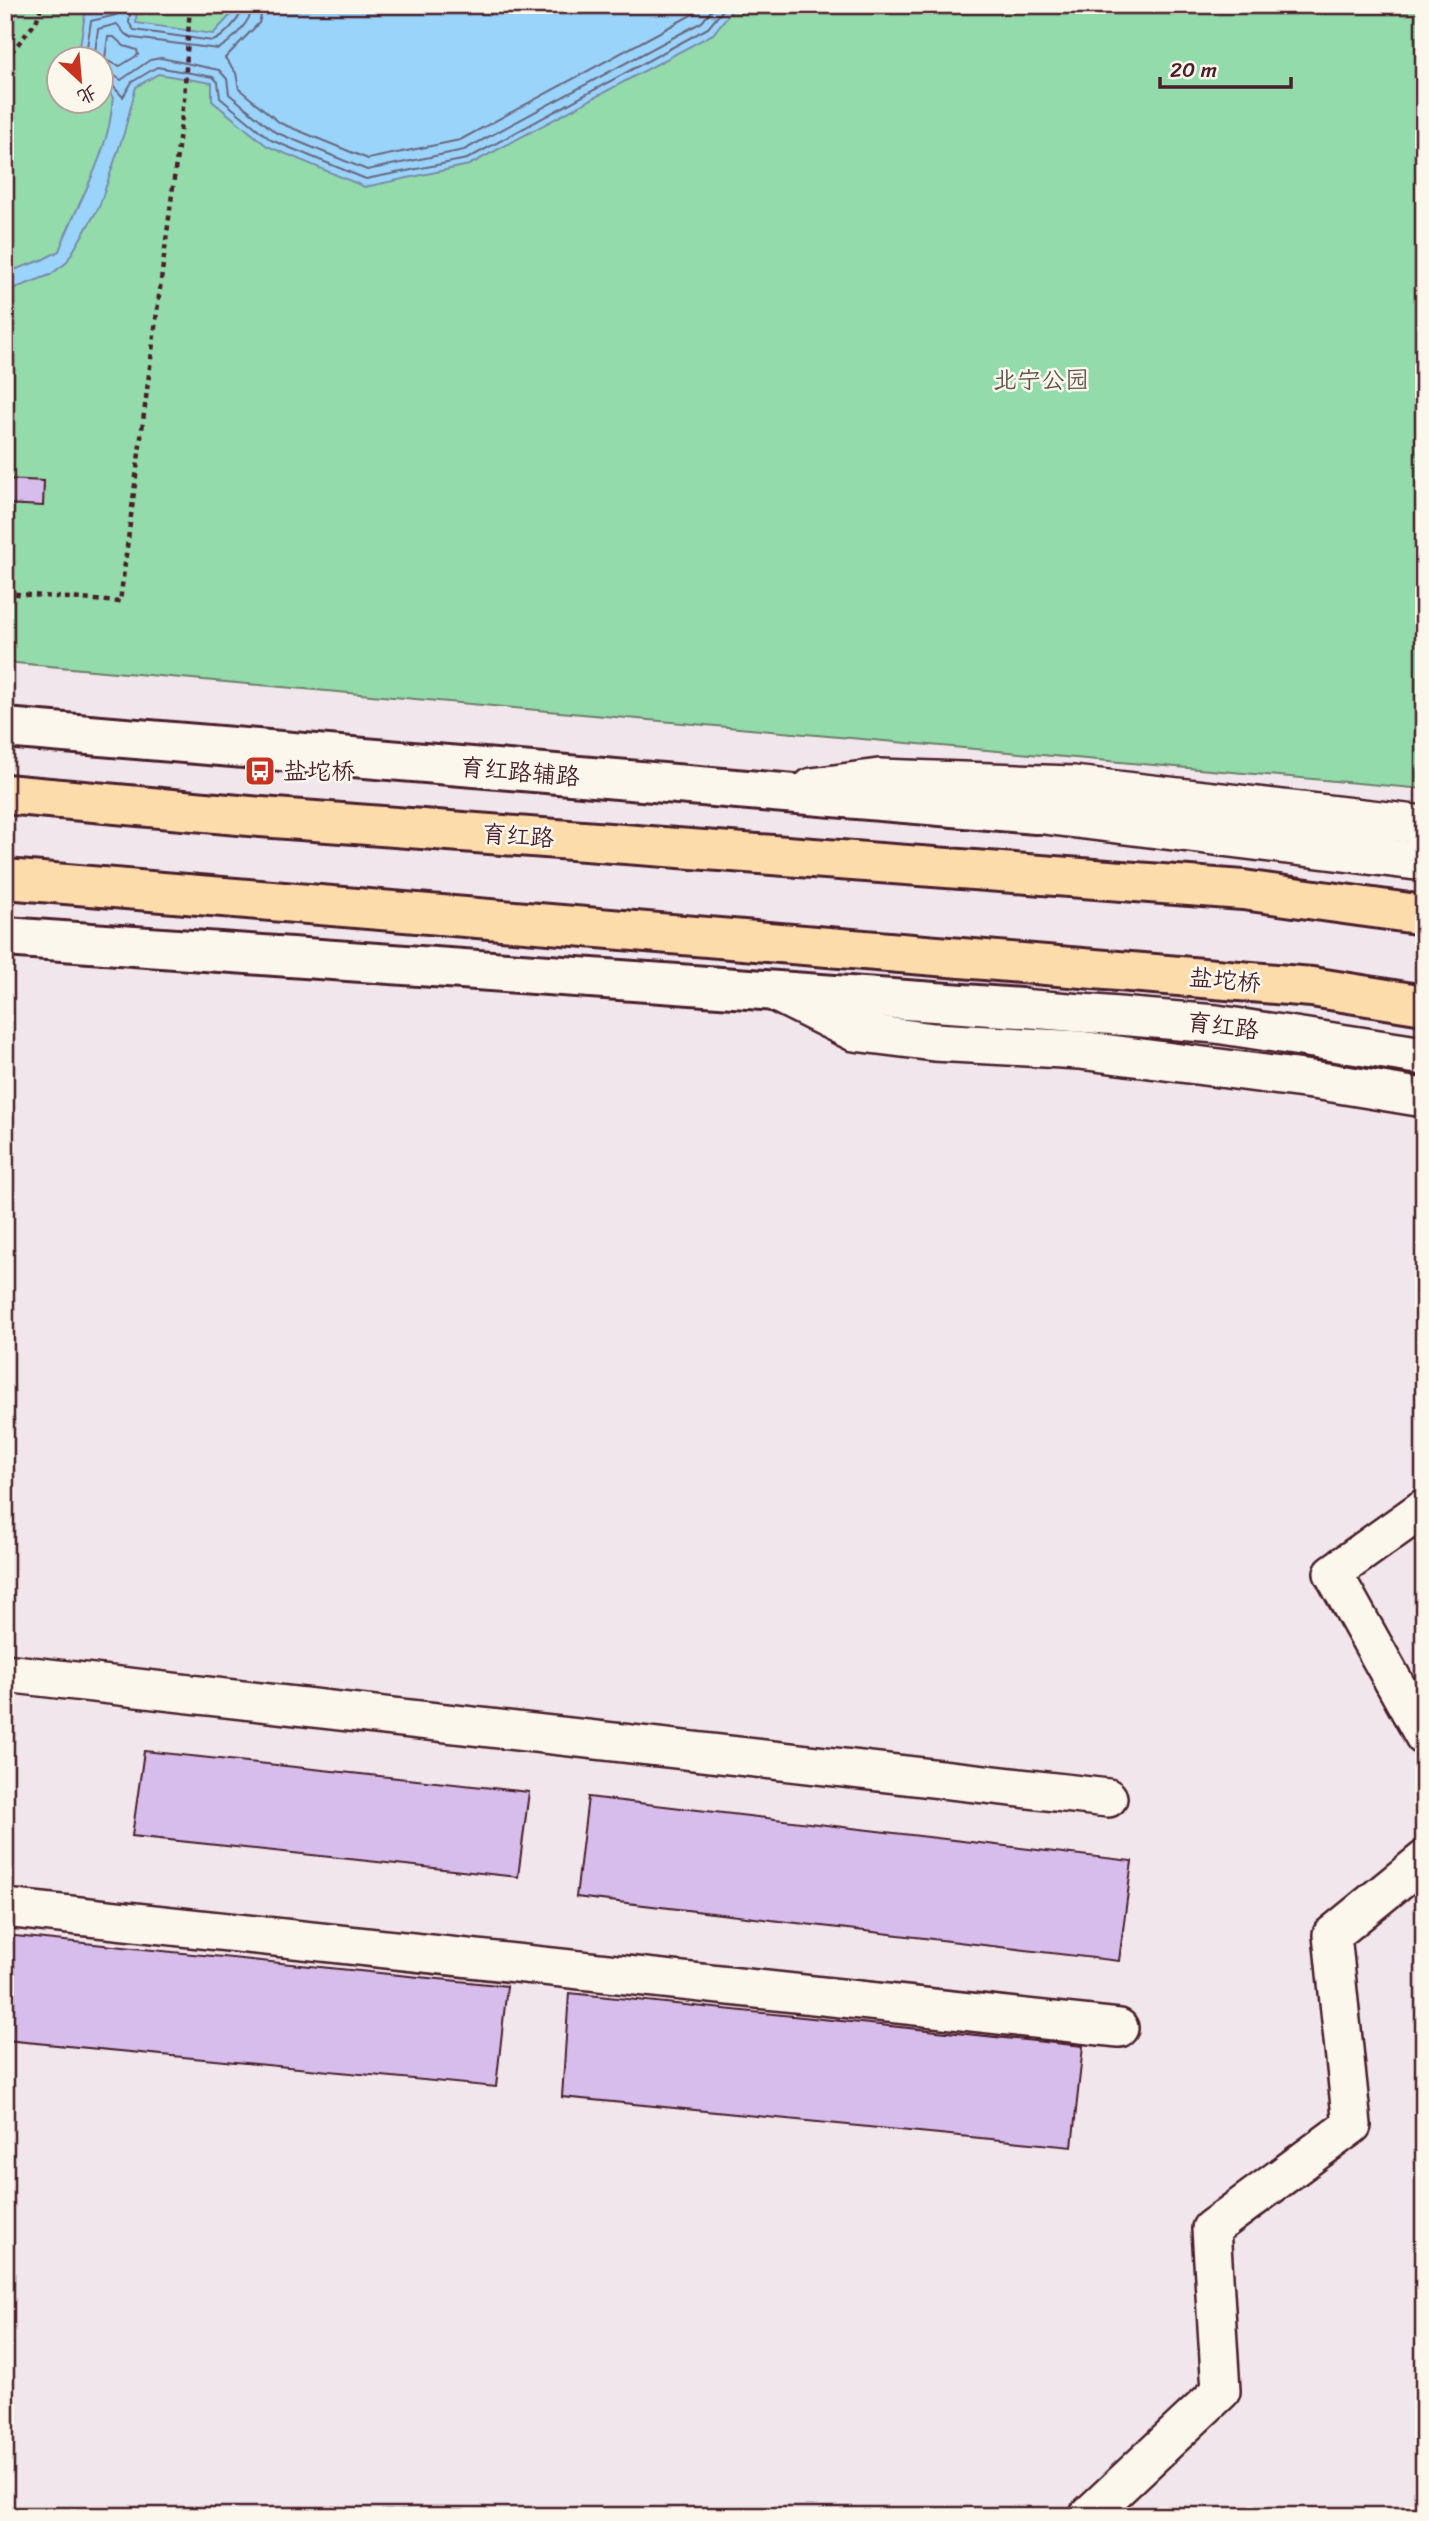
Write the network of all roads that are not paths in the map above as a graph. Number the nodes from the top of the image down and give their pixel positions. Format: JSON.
{"nodes":[{"id":1,"x":5,"y":728,"type":"edge"},
{"id":2,"x":772,"y":793,"type":"junction"},
{"id":3,"x":5,"y":794,"type":"edge"},
{"id":4,"x":1036,"y":814,"type":"joint"},
{"id":5,"x":1424,"y":825,"type":"edge"},
{"id":6,"x":1424,"y":862,"type":"edge"},
{"id":7,"x":5,"y":879,"type":"edge"},
{"id":8,"x":1424,"y":915,"type":"edge"},
{"id":9,"x":5,"y":937,"type":"edge"},
{"id":10,"x":774,"y":992,"type":"junction"},
{"id":11,"x":1424,"y":1005,"type":"edge"},
{"id":12,"x":1020,"y":1008,"type":"joint"},
{"id":13,"x":1424,"y":1056,"type":"edge"},
{"id":14,"x":1424,"y":1098,"type":"edge"},
{"id":15,"x":1424,"y":1508,"type":"edge"},
{"id":16,"x":5,"y":1673,"type":"edge"},
{"id":17,"x":1424,"y":1736,"type":"edge"},
{"id":18,"x":1108,"y":1798,"type":"dead end"},
{"id":19,"x":1424,"y":1860,"type":"edge"},
{"id":20,"x":5,"y":1908,"type":"edge"},
{"id":21,"x":1119,"y":2028,"type":"dead end"},
{"id":22,"x":1088,"y":2516,"type":"edge"}],
"edges":[{"from":1,"to":2,"type":"main road","name":"育红路辅路"},
{"from":2,"to":4,"type":"main road","name":"育红路辅路"},
{"from":2,"to":5,"type":"street"},
{"from":3,"to":8,"type":"highway","name":"育红路"},
{"from":4,"to":6,"type":"street"},
{"from":7,"to":11,"type":"highway","name":"盐坨桥"},
{"from":9,"to":10,"type":"main road"},
{"from":10,"to":12,"type":"main road"},
{"from":10,"to":14,"type":"street"},
{"from":12,"to":13,"type":"street","name":"育红路"},
{"from":15,"to":17,"type":"street"},
{"from":16,"to":18,"type":"street"},
{"from":19,"to":22,"type":"street"},
{"from":20,"to":21,"type":"street"}]}
